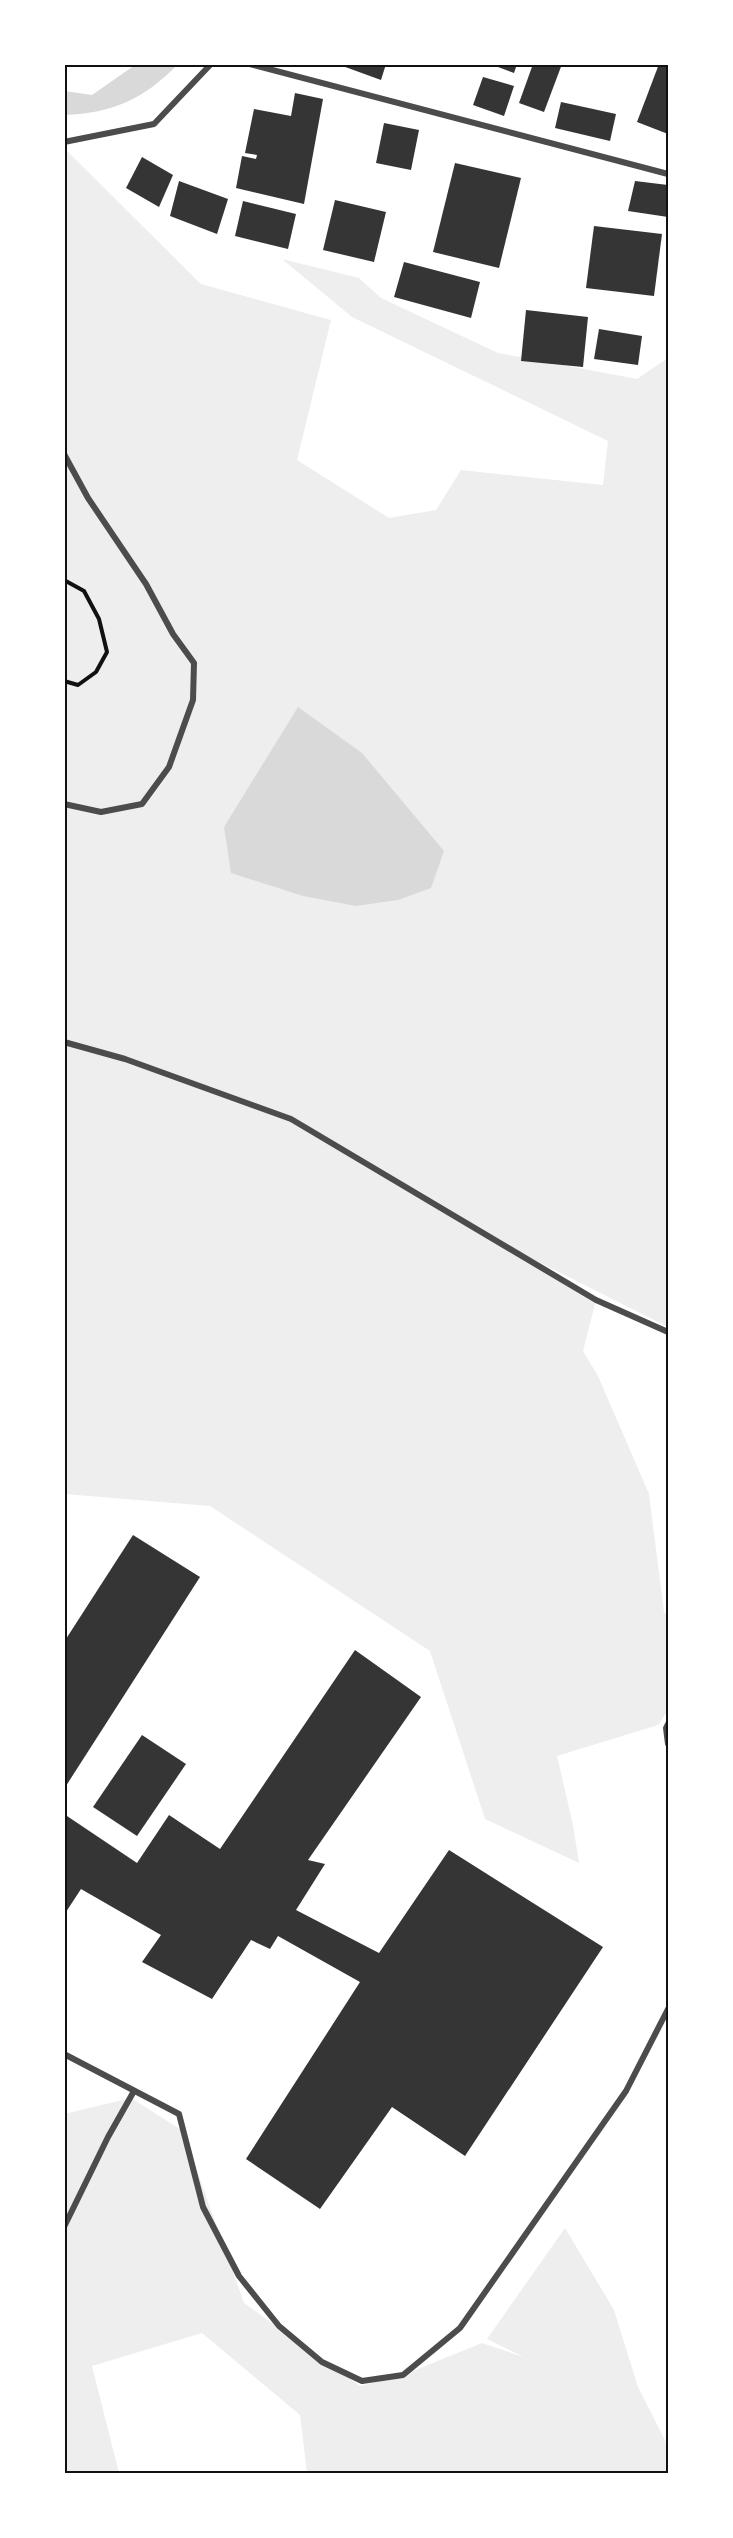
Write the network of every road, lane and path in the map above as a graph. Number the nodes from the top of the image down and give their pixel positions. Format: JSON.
{"nodes":[{"id":1,"x":211,"y":64,"type":"edge"},
{"id":2,"x":250,"y":64,"type":"edge"},
{"id":3,"x":64,"y":142,"type":"edge"},
{"id":4,"x":669,"y":174,"type":"edge"},
{"id":5,"x":64,"y":454,"type":"edge"},
{"id":6,"x":64,"y":580,"type":"edge"},
{"id":7,"x":64,"y":681,"type":"edge"},
{"id":8,"x":64,"y":804,"type":"edge"},
{"id":9,"x":64,"y":1042,"type":"edge"},
{"id":10,"x":669,"y":1332,"type":"edge"},
{"id":11,"x":669,"y":1724,"type":"edge"},
{"id":12,"x":669,"y":1744,"type":"edge"},
{"id":13,"x":669,"y":2008,"type":"edge"},
{"id":14,"x":64,"y":2054,"type":"edge"},
{"id":15,"x":134,"y":2091,"type":"junction"},
{"id":16,"x":64,"y":2227,"type":"edge"}],
"edges":[{"from":1,"to":3,"type":"street"},
{"from":2,"to":4,"type":"street"},
{"from":5,"to":8,"type":"street"},
{"from":6,"to":7,"type":"path"},
{"from":9,"to":10,"type":"street"},
{"from":11,"to":12,"type":"street"},
{"from":13,"to":15,"type":"street"},
{"from":14,"to":15,"type":"street"},
{"from":15,"to":16,"type":"street"}]}
